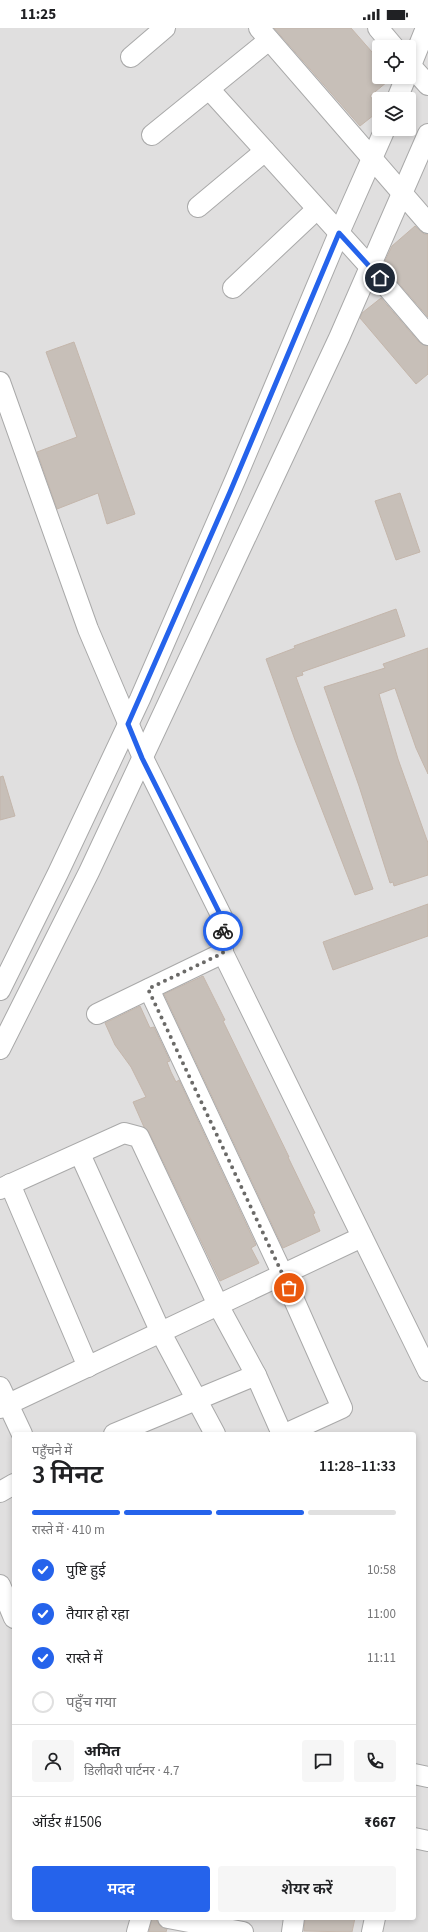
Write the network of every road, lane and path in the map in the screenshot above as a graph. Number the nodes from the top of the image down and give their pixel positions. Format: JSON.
{"nodes":[{"id":1,"x":165,"y":28,"type":"edge"},
{"id":2,"x":378,"y":28,"type":"edge"},
{"id":3,"x":426,"y":28,"type":"edge"},
{"id":4,"x":264,"y":34,"type":"edge"},
{"id":5,"x":388,"y":40,"type":"edge"},
{"id":6,"x":416,"y":52,"type":"edge"},
{"id":7,"x":131,"y":57,"type":"dead end"},
{"id":8,"x":416,"y":75,"type":"edge"},
{"id":9,"x":428,"y":85,"type":"edge"},
{"id":10,"x":209,"y":89,"type":"junction"},
{"id":11,"x":428,"y":134,"type":"edge"},
{"id":12,"x":152,"y":136,"type":"dead end"},
{"id":13,"x":382,"y":136,"type":"edge"},
{"id":14,"x":265,"y":151,"type":"junction"},
{"id":15,"x":373,"y":160,"type":"junction"},
{"id":16,"x":402,"y":194,"type":"junction"},
{"id":17,"x":198,"y":207,"type":"dead end"},
{"id":18,"x":317,"y":209,"type":"junction"},
{"id":19,"x":428,"y":224,"type":"edge"},
{"id":20,"x":339,"y":233,"type":"junction"},
{"id":21,"x":370,"y":267,"type":"junction"},
{"id":22,"x":233,"y":288,"type":"dead end"},
{"id":23,"x":428,"y":335,"type":"edge"},
{"id":24,"x":0,"y":382,"type":"edge"},
{"id":25,"x":128,"y":724,"type":"junction"},
{"id":26,"x":142,"y":758,"type":"junction"},
{"id":27,"x":223,"y":953,"type":"junction"},
{"id":28,"x":148,"y":989,"type":"junction"},
{"id":29,"x":0,"y":990,"type":"edge"},
{"id":30,"x":97,"y":1014,"type":"dead end"},
{"id":31,"x":0,"y":1049,"type":"edge"},
{"id":32,"x":80,"y":1154,"type":"junction"},
{"id":33,"x":5,"y":1186,"type":"edge"},
{"id":34,"x":362,"y":1237,"type":"junction"},
{"id":35,"x":283,"y":1275,"type":"junction"},
{"id":36,"x":218,"y":1305,"type":"junction"},
{"id":37,"x":161,"y":1333,"type":"junction"},
{"id":38,"x":88,"y":1367,"type":"junction"},
{"id":39,"x":428,"y":1371,"type":"edge"},
{"id":40,"x":256,"y":1375,"type":"junction"},
{"id":41,"x":196,"y":1398,"type":"junction"},
{"id":42,"x":3,"y":1400,"type":"edge"},
{"id":43,"x":21,"y":1432,"type":"edge"},
{"id":44,"x":119,"y":1432,"type":"edge"},
{"id":45,"x":214,"y":1432,"type":"edge"},
{"id":46,"x":283,"y":1432,"type":"edge"},
{"id":47,"x":288,"y":1432,"type":"edge"},
{"id":48,"x":12,"y":1485,"type":"edge"},
{"id":49,"x":0,"y":1492,"type":"edge"},
{"id":50,"x":0,"y":1585,"type":"edge"},
{"id":51,"x":12,"y":1613,"type":"edge"},
{"id":52,"x":0,"y":1620,"type":"edge"},
{"id":53,"x":12,"y":1623,"type":"edge"},
{"id":54,"x":416,"y":1774,"type":"edge"},
{"id":55,"x":428,"y":1777,"type":"edge"},
{"id":56,"x":416,"y":1838,"type":"edge"},
{"id":57,"x":428,"y":1841,"type":"edge"},
{"id":58,"x":141,"y":1920,"type":"edge"},
{"id":59,"x":188,"y":1920,"type":"edge"},
{"id":60,"x":294,"y":1920,"type":"edge"},
{"id":61,"x":375,"y":1920,"type":"edge"},
{"id":62,"x":209,"y":1922,"type":"edge"},
{"id":63,"x":138,"y":1932,"type":"edge"},
{"id":64,"x":243,"y":1932,"type":"edge"},
{"id":65,"x":292,"y":1932,"type":"edge"},
{"id":66,"x":372,"y":1932,"type":"edge"}],
"edges":[{"from":1,"to":7,"type":"street"},
{"from":2,"to":5,"type":"street"},
{"from":3,"to":6,"type":"street"},
{"from":4,"to":10,"type":"street"},
{"from":4,"to":15,"type":"street"},
{"from":8,"to":9,"type":"street"},
{"from":10,"to":12,"type":"street"},
{"from":10,"to":14,"type":"street"},
{"from":11,"to":16,"type":"street"},
{"from":13,"to":15,"type":"street"},
{"from":14,"to":17,"type":"street"},
{"from":14,"to":18,"type":"street"},
{"from":15,"to":16,"type":"street"},
{"from":15,"to":20,"type":"street"},
{"from":16,"to":19,"type":"street"},
{"from":16,"to":21,"type":"street"},
{"from":18,"to":20,"type":"street"},
{"from":18,"to":22,"type":"street"},
{"from":20,"to":21,"type":"street"},
{"from":20,"to":25,"type":"street"},
{"from":21,"to":23,"type":"street"},
{"from":21,"to":26,"type":"street"},
{"from":24,"to":25,"type":"street"},
{"from":25,"to":26,"type":"street"},
{"from":25,"to":29,"type":"street"},
{"from":26,"to":27,"type":"street"},
{"from":26,"to":31,"type":"street"},
{"from":27,"to":28,"type":"street"},
{"from":27,"to":34,"type":"street"},
{"from":28,"to":30,"type":"street"},
{"from":28,"to":35,"type":"street"},
{"from":32,"to":33,"type":"street"},
{"from":32,"to":36,"type":"street"},
{"from":32,"to":37,"type":"street"},
{"from":33,"to":38,"type":"street"},
{"from":34,"to":35,"type":"street"},
{"from":34,"to":39,"type":"street"},
{"from":35,"to":36,"type":"street"},
{"from":35,"to":47,"type":"street"},
{"from":36,"to":37,"type":"street"},
{"from":36,"to":40,"type":"street"},
{"from":37,"to":38,"type":"street"},
{"from":37,"to":41,"type":"street"},
{"from":38,"to":42,"type":"street"},
{"from":40,"to":41,"type":"street"},
{"from":40,"to":46,"type":"street"},
{"from":41,"to":44,"type":"street"},
{"from":41,"to":45,"type":"street"},
{"from":42,"to":43,"type":"street"},
{"from":48,"to":49,"type":"street"},
{"from":50,"to":51,"type":"street"},
{"from":52,"to":53,"type":"street"},
{"from":54,"to":55,"type":"street"},
{"from":56,"to":57,"type":"street"},
{"from":58,"to":63,"type":"street"},
{"from":59,"to":62,"type":"street"},
{"from":60,"to":65,"type":"street"},
{"from":61,"to":66,"type":"street"},
{"from":62,"to":64,"type":"street"}]}
